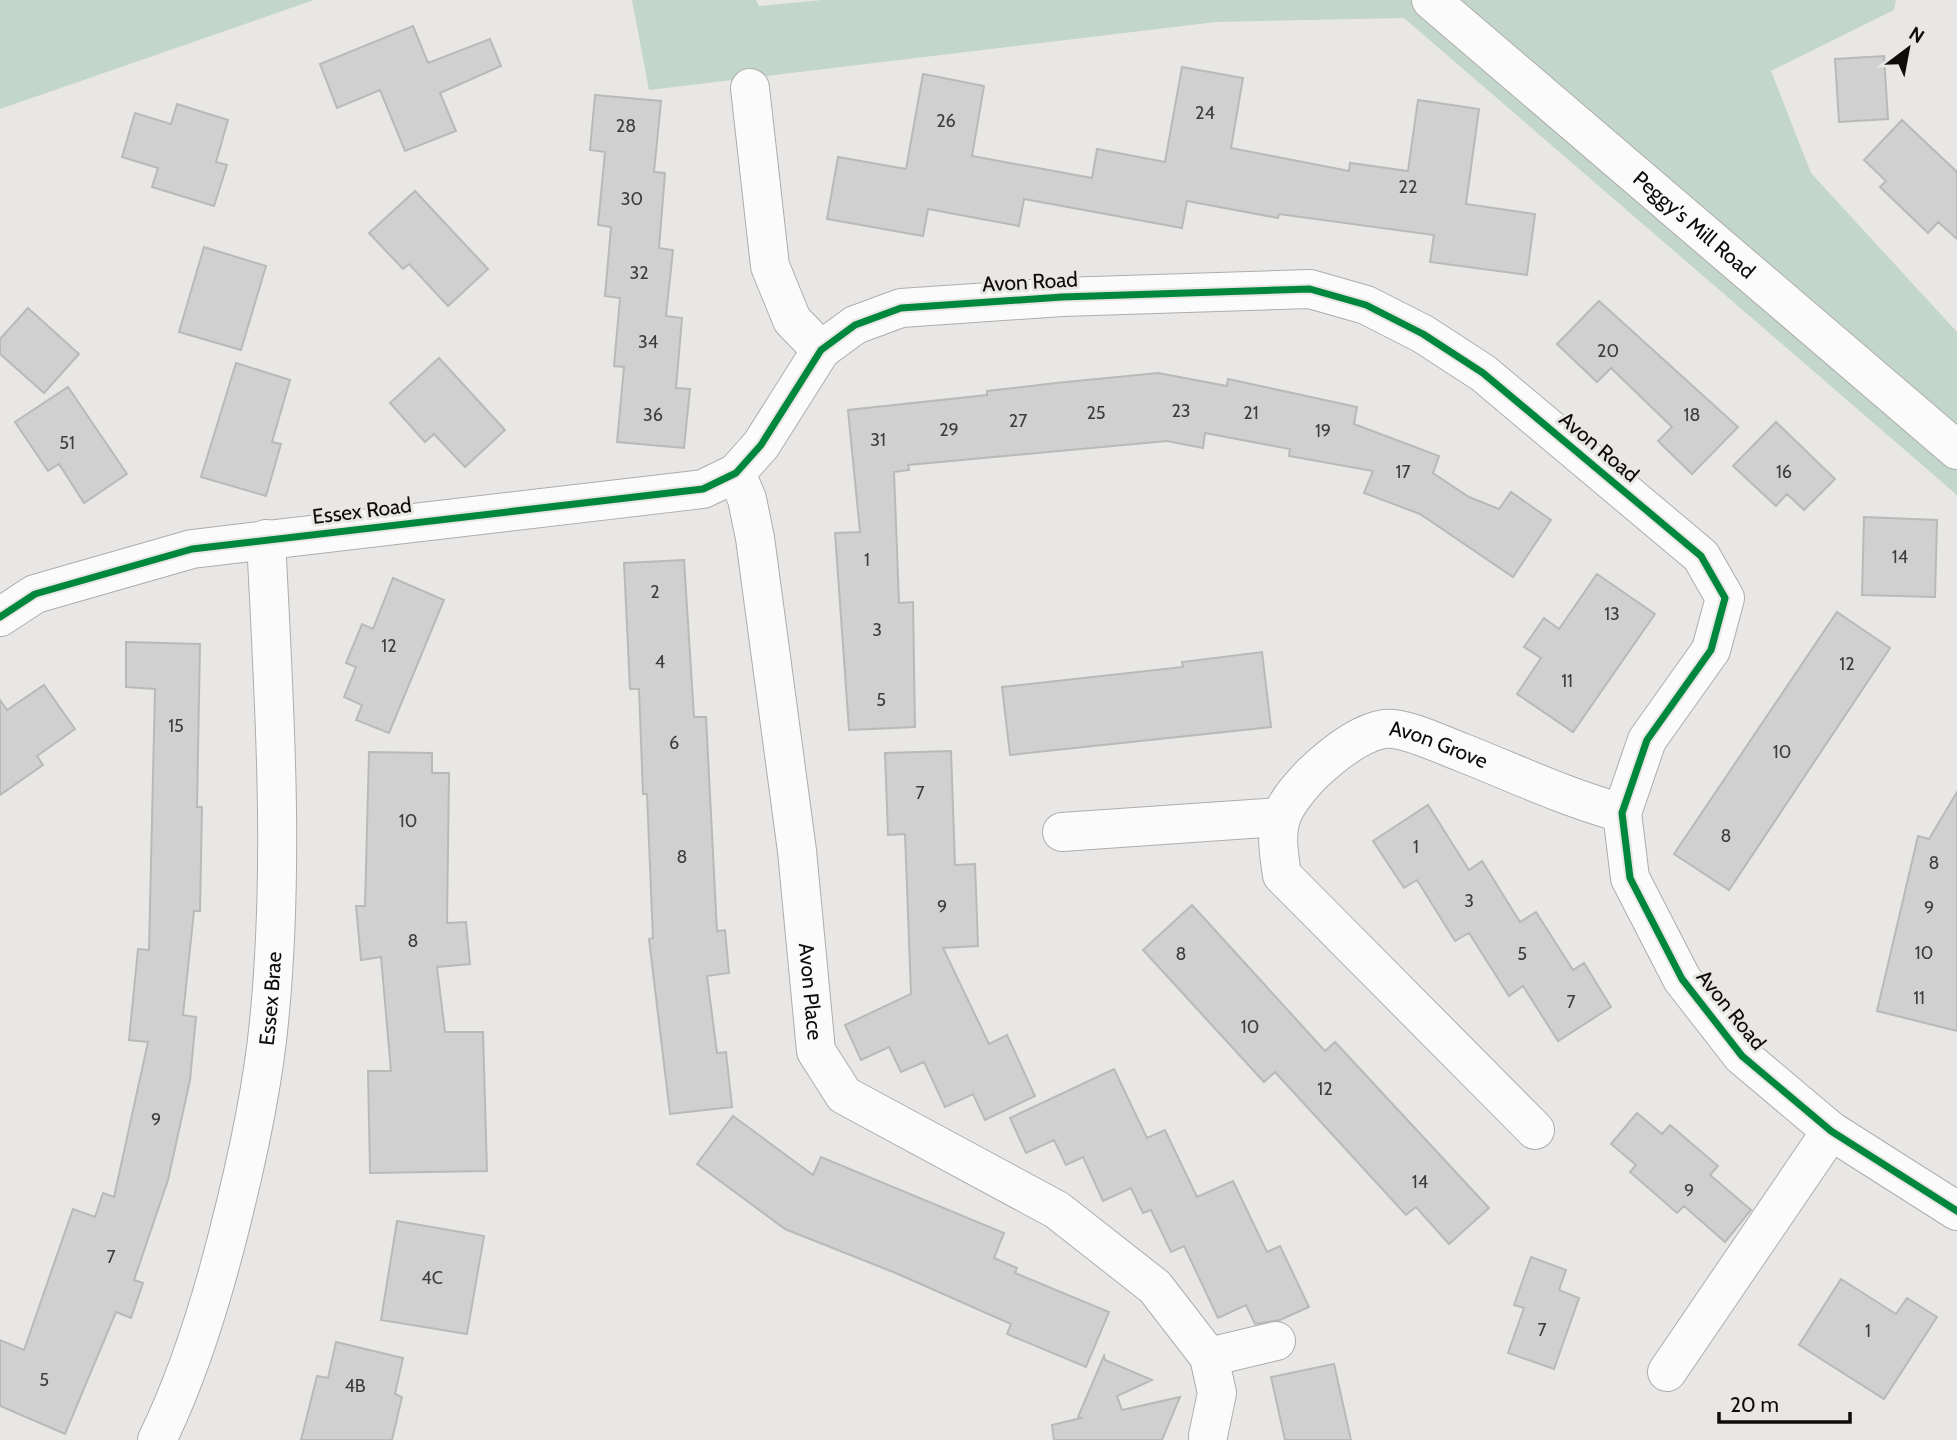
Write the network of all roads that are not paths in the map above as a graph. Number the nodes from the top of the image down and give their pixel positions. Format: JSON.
{"nodes":[{"id":1,"x":1431,"y":0,"type":"edge"},
{"id":2,"x":750,"y":88,"type":"dead end"},
{"id":3,"x":821,"y":350,"type":"junction"},
{"id":4,"x":1957,"y":450,"type":"edge"},
{"id":5,"x":736,"y":473,"type":"junction"},
{"id":6,"x":266,"y":540,"type":"junction"},
{"id":7,"x":0,"y":617,"type":"edge"},
{"id":8,"x":1622,"y":813,"type":"junction"},
{"id":9,"x":1279,"y":817,"type":"junction"},
{"id":10,"x":1078,"y":835,"type":"dead end"},
{"id":11,"x":1524,"y":1106,"type":"dead end"},
{"id":12,"x":1831,"y":1131,"type":"junction"},
{"id":13,"x":1955,"y":1206,"type":"edge"},
{"id":14,"x":1276,"y":1341,"type":"dead end"},
{"id":15,"x":1209,"y":1357,"type":"junction"},
{"id":16,"x":1667,"y":1372,"type":"dead end"},
{"id":17,"x":1208,"y":1436,"type":"dead end"},
{"id":18,"x":157,"y":1440,"type":"edge"}],
"edges":[{"from":1,"to":4,"type":"street","name":"Peggy's Mill Road"},
{"from":2,"to":3,"type":"street"},
{"from":3,"to":5,"type":"street","name":"Avon Road"},
{"from":3,"to":8,"type":"street","name":"Avon Road"},
{"from":5,"to":6,"type":"street","name":"Essex Road"},
{"from":5,"to":15,"type":"street","name":"Avon Place"},
{"from":6,"to":7,"type":"street","name":"Essex Road"},
{"from":6,"to":18,"type":"street","name":"Essex Brae"},
{"from":8,"to":9,"type":"street","name":"Avon Grove"},
{"from":8,"to":12,"type":"street","name":"Avon Road"},
{"from":9,"to":10,"type":"street"},
{"from":9,"to":11,"type":"street"},
{"from":12,"to":13,"type":"street","name":"Avon Road"},
{"from":12,"to":16,"type":"street"},
{"from":14,"to":15,"type":"street"},
{"from":15,"to":17,"type":"street","name":"Avon Place"}]}
